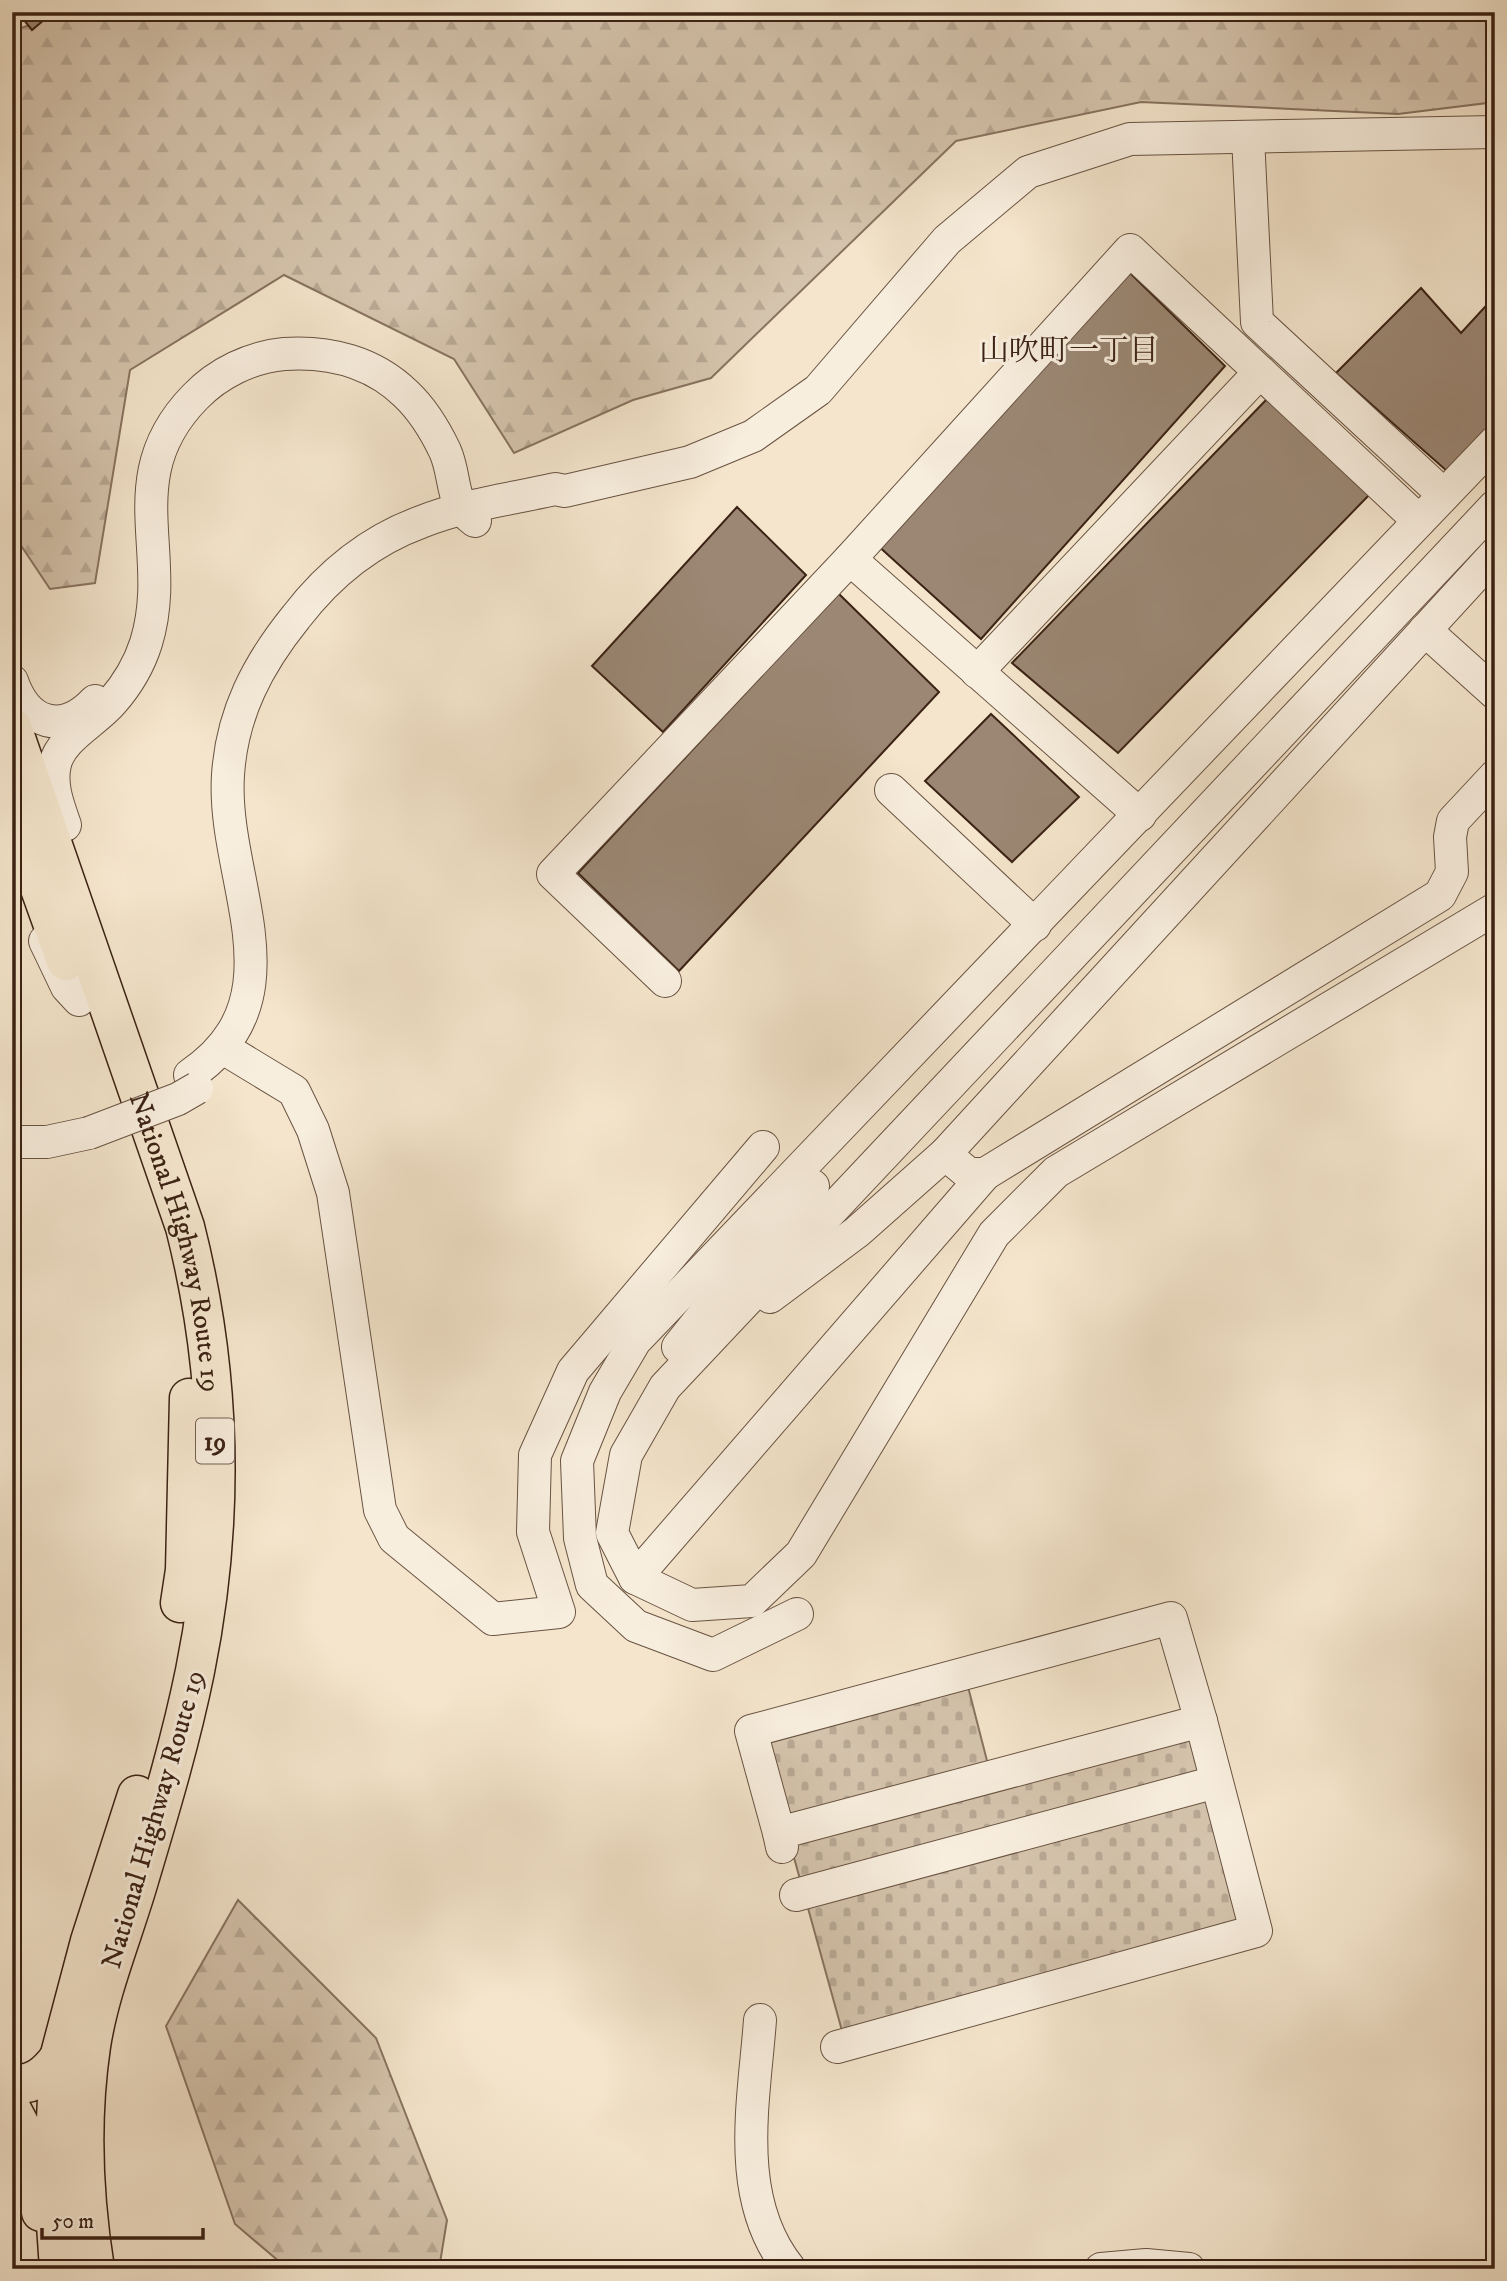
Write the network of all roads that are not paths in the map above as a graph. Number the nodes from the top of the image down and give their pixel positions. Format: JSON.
{"nodes":[{"id":1,"x":1495,"y":132,"type":"edge"},
{"id":2,"x":1248,"y":136,"type":"junction"},
{"id":3,"x":1260,"y":372,"type":"junction"},
{"id":4,"x":1495,"y":442,"type":"edge"},
{"id":5,"x":1444,"y":495,"type":"junction"},
{"id":6,"x":1495,"y":506,"type":"edge"},
{"id":7,"x":472,"y":513,"type":"junction"},
{"id":8,"x":1419,"y":521,"type":"junction"},
{"id":9,"x":1495,"y":555,"type":"edge"},
{"id":10,"x":850,"y":559,"type":"junction"},
{"id":11,"x":1425,"y":630,"type":"junction"},
{"id":12,"x":977,"y":672,"type":"junction"},
{"id":13,"x":12,"y":681,"type":"edge"},
{"id":14,"x":1495,"y":693,"type":"edge"},
{"id":15,"x":12,"y":727,"type":"edge"},
{"id":16,"x":1495,"y":776,"type":"edge"},
{"id":17,"x":891,"y":790,"type":"dead end"},
{"id":18,"x":12,"y":811,"type":"edge"},
{"id":19,"x":1140,"y":816,"type":"junction"},
{"id":20,"x":12,"y":859,"type":"edge"},
{"id":21,"x":1495,"y":909,"type":"edge"},
{"id":22,"x":1035,"y":925,"type":"junction"},
{"id":23,"x":665,"y":981,"type":"dead end"},
{"id":24,"x":79,"y":1000,"type":"junction"},
{"id":25,"x":227,"y":1050,"type":"junction"},
{"id":26,"x":878,"y":1088,"type":"junction"},
{"id":27,"x":87,"y":1127,"type":"junction"},
{"id":28,"x":12,"y":1130,"type":"edge"},
{"id":29,"x":12,"y":1142,"type":"edge"},
{"id":30,"x":763,"y":1147,"type":"dead end"},
{"id":31,"x":944,"y":1154,"type":"junction"},
{"id":32,"x":985,"y":1174,"type":"junction"},
{"id":33,"x":185,"y":1227,"type":"junction"},
{"id":34,"x":702,"y":1348,"type":"junction"},
{"id":35,"x":626,"y":1455,"type":"junction"},
{"id":36,"x":635,"y":1578,"type":"junction"},
{"id":37,"x":797,"y":1614,"type":"dead end"},
{"id":38,"x":1200,"y":1721,"type":"junction"},
{"id":39,"x":1216,"y":1782,"type":"junction"},
{"id":40,"x":796,"y":1895,"type":"dead end"},
{"id":41,"x":760,"y":2020,"type":"dead end"},
{"id":42,"x":837,"y":2047,"type":"dead end"},
{"id":43,"x":59,"y":2058,"type":"junction"},
{"id":44,"x":12,"y":2083,"type":"edge"},
{"id":45,"x":12,"y":2090,"type":"edge"},
{"id":46,"x":12,"y":2110,"type":"edge"},
{"id":47,"x":54,"y":2137,"type":"junction"},
{"id":48,"x":83,"y":2171,"type":"junction"},
{"id":49,"x":51,"y":2269,"type":"edge"},
{"id":50,"x":59,"y":2269,"type":"edge"},
{"id":51,"x":95,"y":2269,"type":"edge"},
{"id":52,"x":790,"y":2269,"type":"edge"},
{"id":53,"x":1101,"y":2269,"type":"edge"},
{"id":54,"x":1189,"y":2269,"type":"edge"}],
"edges":[{"from":1,"to":2,"type":"street"},
{"from":2,"to":5,"type":"street"},
{"from":2,"to":7,"type":"street"},
{"from":3,"to":8,"type":"street"},
{"from":3,"to":10,"type":"street"},
{"from":3,"to":12,"type":"street"},
{"from":4,"to":5,"type":"street"},
{"from":5,"to":8,"type":"street"},
{"from":6,"to":34,"type":"street"},
{"from":7,"to":13,"type":"street"},
{"from":7,"to":25,"type":"street"},
{"from":7,"to":33,"type":"street"},
{"from":8,"to":19,"type":"street"},
{"from":9,"to":11,"type":"street"},
{"from":10,"to":12,"type":"street"},
{"from":10,"to":23,"type":"street"},
{"from":11,"to":14,"type":"street"},
{"from":11,"to":31,"type":"street"},
{"from":12,"to":19,"type":"street"},
{"from":15,"to":33,"type":"main road","name":"National Highway Route 19","number":"19"},
{"from":16,"to":32,"type":"street"},
{"from":17,"to":22,"type":"street"},
{"from":18,"to":24,"type":"main road","name":"National Highway Route 19","number":"19"},
{"from":19,"to":22,"type":"street"},
{"from":20,"to":24,"type":"street"},
{"from":21,"to":36,"type":"street"},
{"from":22,"to":26,"type":"street"},
{"from":24,"to":43,"type":"main road","name":"National Highway Route 19","number":"19"},
{"from":25,"to":27,"type":"street"},
{"from":25,"to":30,"type":"street"},
{"from":26,"to":35,"type":"street"},
{"from":26,"to":37,"type":"street"},
{"from":27,"to":28,"type":"street"},
{"from":27,"to":29,"type":"street"},
{"from":31,"to":32,"type":"street"},
{"from":31,"to":34,"type":"street"},
{"from":32,"to":36,"type":"street"},
{"from":33,"to":48,"type":"main road","name":"National Highway Route 19","number":"19"},
{"from":34,"to":35,"type":"street"},
{"from":35,"to":36,"type":"street"},
{"from":38,"to":38,"type":"street"},
{"from":38,"to":39,"type":"street"},
{"from":39,"to":40,"type":"street"},
{"from":39,"to":42,"type":"street"},
{"from":41,"to":52,"type":"street"},
{"from":43,"to":44,"type":"main road"},
{"from":43,"to":47,"type":"main road","name":"National Highway Route 19","number":"19"},
{"from":45,"to":47,"type":"main road"},
{"from":46,"to":49,"type":"main road"},
{"from":47,"to":48,"type":"main road"},
{"from":47,"to":50,"type":"main road","name":"National Highway Route 19","number":"19"},
{"from":48,"to":51,"type":"main road","name":"National Highway Route 19","number":"19"},
{"from":53,"to":54,"type":"street"}]}
